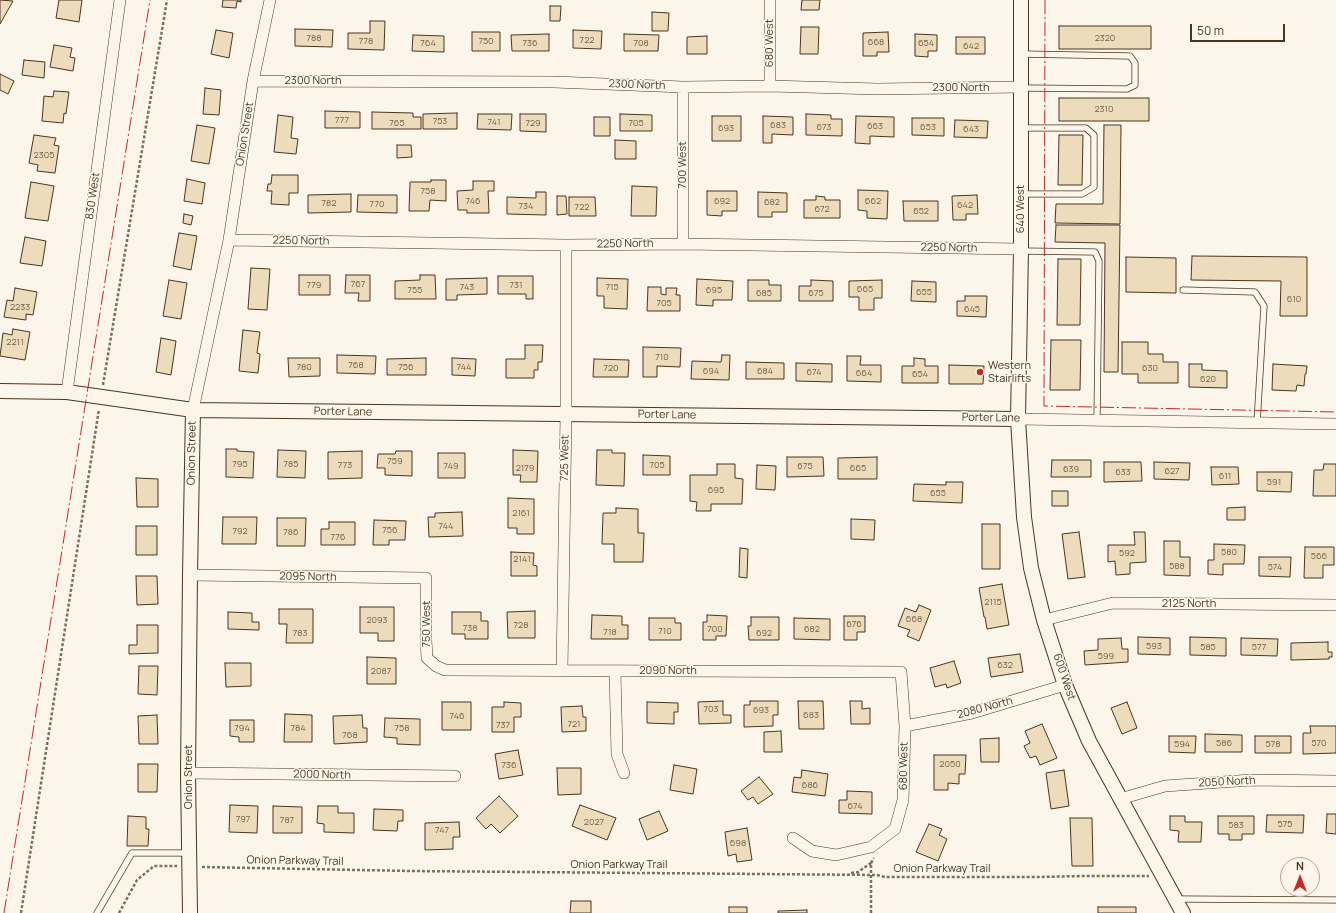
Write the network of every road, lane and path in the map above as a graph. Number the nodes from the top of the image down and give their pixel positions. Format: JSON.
{"nodes":[{"id":1,"x":120,"y":0,"type":"edge"},
{"id":2,"x":167,"y":0,"type":"edge"},
{"id":3,"x":270,"y":0,"type":"edge"},
{"id":4,"x":770,"y":0,"type":"edge"},
{"id":5,"x":1021,"y":0,"type":"edge"},
{"id":6,"x":1021,"y":54,"type":"junction"},
{"id":7,"x":253,"y":81,"type":"junction"},
{"id":8,"x":770,"y":86,"type":"junction"},
{"id":9,"x":683,"y":87,"type":"junction"},
{"id":10,"x":1021,"y":88,"type":"junction"},
{"id":11,"x":1021,"y":128,"type":"junction"},
{"id":12,"x":1021,"y":194,"type":"junction"},
{"id":13,"x":229,"y":240,"type":"junction"},
{"id":14,"x":683,"y":244,"type":"junction"},
{"id":15,"x":566,"y":245,"type":"junction"},
{"id":16,"x":1021,"y":250,"type":"junction"},
{"id":17,"x":1183,"y":290,"type":"dead end"},
{"id":18,"x":102,"y":389,"type":"dead end"},
{"id":19,"x":0,"y":391,"type":"edge"},
{"id":20,"x":67,"y":392,"type":"junction"},
{"id":21,"x":100,"y":406,"type":"dead end"},
{"id":22,"x":193,"y":410,"type":"junction"},
{"id":23,"x":566,"y":414,"type":"junction"},
{"id":24,"x":1018,"y":419,"type":"junction"},
{"id":25,"x":1097,"y":420,"type":"junction"},
{"id":26,"x":1258,"y":423,"type":"junction"},
{"id":27,"x":1336,"y":424,"type":"edge"},
{"id":28,"x":190,"y":575,"type":"junction"},
{"id":29,"x":426,"y":578,"type":"joint"},
{"id":30,"x":1336,"y":605,"type":"edge"},
{"id":31,"x":1044,"y":620,"type":"junction"},
{"id":32,"x":436,"y":666,"type":"joint"},
{"id":33,"x":562,"y":671,"type":"junction"},
{"id":34,"x":615,"y":671,"type":"junction"},
{"id":35,"x":901,"y":672,"type":"joint"},
{"id":36,"x":1065,"y":685,"type":"junction"},
{"id":37,"x":905,"y":726,"type":"junction"},
{"id":38,"x":188,"y":773,"type":"junction"},
{"id":39,"x":624,"y":773,"type":"dead end"},
{"id":40,"x":455,"y":776,"type":"dead end"},
{"id":41,"x":1336,"y":781,"type":"edge"},
{"id":42,"x":1120,"y":799,"type":"junction"},
{"id":43,"x":793,"y":838,"type":"dead end"},
{"id":44,"x":871,"y":847,"type":"junction"},
{"id":45,"x":190,"y":859,"type":"junction"},
{"id":46,"x":871,"y":863,"type":"junction"},
{"id":47,"x":846,"y":874,"type":"junction"},
{"id":48,"x":871,"y":875,"type":"junction"},
{"id":49,"x":1143,"y":876,"type":"dead end"},
{"id":50,"x":1175,"y":899,"type":"junction"},
{"id":51,"x":1336,"y":900,"type":"edge"},
{"id":52,"x":21,"y":913,"type":"edge"},
{"id":53,"x":97,"y":913,"type":"edge"},
{"id":54,"x":119,"y":913,"type":"edge"},
{"id":55,"x":190,"y":913,"type":"edge"},
{"id":56,"x":871,"y":913,"type":"edge"},
{"id":57,"x":1183,"y":913,"type":"edge"}],
"edges":[{"from":1,"to":20,"type":"street","name":"830 West"},
{"from":2,"to":18,"type":"path"},
{"from":3,"to":7,"type":"street","name":"Onion Street"},
{"from":4,"to":8,"type":"street","name":"680 West"},
{"from":5,"to":6,"type":"street","name":"640 West"},
{"from":6,"to":10,"type":"street","name":"640 West"},
{"from":6,"to":10,"type":"lane"},
{"from":7,"to":9,"type":"street","name":"2300 North"},
{"from":7,"to":13,"type":"street","name":"Onion Street"},
{"from":8,"to":9,"type":"street","name":"2300 North"},
{"from":8,"to":10,"type":"street","name":"2300 North"},
{"from":9,"to":14,"type":"street","name":"700 West"},
{"from":10,"to":11,"type":"street","name":"640 West"},
{"from":11,"to":12,"type":"street","name":"640 West"},
{"from":11,"to":12,"type":"lane"},
{"from":12,"to":16,"type":"street","name":"640 West"},
{"from":13,"to":15,"type":"street","name":"2250 North"},
{"from":13,"to":22,"type":"street","name":"Onion Street"},
{"from":14,"to":15,"type":"street","name":"2250 North"},
{"from":14,"to":16,"type":"street","name":"2250 North"},
{"from":15,"to":23,"type":"street","name":"725 West"},
{"from":16,"to":24,"type":"street","name":"640 West"},
{"from":16,"to":25,"type":"lane"},
{"from":17,"to":26,"type":"lane"},
{"from":19,"to":20,"type":"street","name":"Porter Lane"},
{"from":20,"to":22,"type":"street","name":"Porter Lane"},
{"from":21,"to":52,"type":"path"},
{"from":22,"to":23,"type":"street","name":"Porter Lane"},
{"from":22,"to":28,"type":"street","name":"Onion Street"},
{"from":23,"to":24,"type":"street","name":"Porter Lane"},
{"from":23,"to":33,"type":"street","name":"725 West"},
{"from":24,"to":25,"type":"street","name":"Porter Lane"},
{"from":24,"to":31,"type":"street","name":"600 West"},
{"from":25,"to":26,"type":"street","name":"Porter Lane"},
{"from":26,"to":27,"type":"street","name":"Porter Lane"},
{"from":28,"to":29,"type":"street","name":"2095 North"},
{"from":28,"to":38,"type":"street","name":"Onion Street"},
{"from":29,"to":32,"type":"street","name":"750 West"},
{"from":30,"to":31,"type":"street","name":"2125 North"},
{"from":31,"to":36,"type":"street","name":"600 West"},
{"from":32,"to":33,"type":"street","name":"2090 North"},
{"from":33,"to":34,"type":"street","name":"2090 North"},
{"from":34,"to":35,"type":"street","name":"2090 North"},
{"from":34,"to":39,"type":"street"},
{"from":35,"to":37,"type":"street","name":"680 West"},
{"from":36,"to":37,"type":"street","name":"2080 North"},
{"from":36,"to":42,"type":"street","name":"600 West"},
{"from":37,"to":44,"type":"street","name":"680 West"},
{"from":38,"to":40,"type":"street","name":"2000 North"},
{"from":38,"to":45,"type":"street","name":"Onion Street"},
{"from":41,"to":42,"type":"street","name":"2050 North"},
{"from":42,"to":50,"type":"street","name":"600 West"},
{"from":43,"to":44,"type":"street"},
{"from":44,"to":46,"type":"path"},
{"from":45,"to":47,"type":"path","name":"Onion Parkway Trail"},
{"from":45,"to":53,"type":"lane"},
{"from":45,"to":54,"type":"path","name":"Onion Parkway Trail"},
{"from":45,"to":55,"type":"street","name":"Onion Street"},
{"from":46,"to":47,"type":"path"},
{"from":46,"to":48,"type":"path"},
{"from":47,"to":48,"type":"path","name":"Onion Parkway Trail"},
{"from":48,"to":49,"type":"path","name":"Onion Parkway Trail"},
{"from":48,"to":56,"type":"path"},
{"from":50,"to":51,"type":"lane"},
{"from":50,"to":57,"type":"street","name":"600 West"}]}
